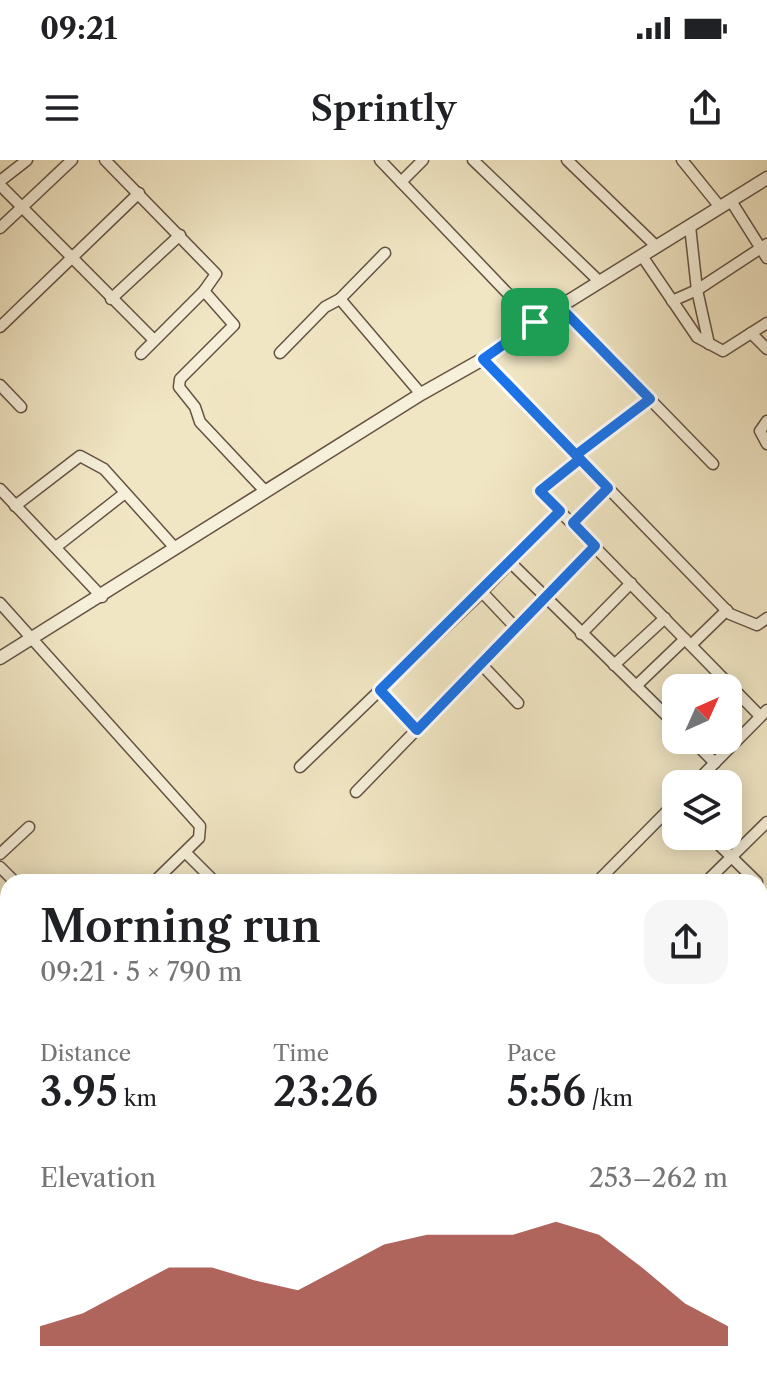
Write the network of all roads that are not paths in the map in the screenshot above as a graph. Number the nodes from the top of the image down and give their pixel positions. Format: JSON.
{"nodes":[{"id":1,"x":27,"y":160,"type":"edge"},
{"id":2,"x":72,"y":160,"type":"edge"},
{"id":3,"x":105,"y":160,"type":"edge"},
{"id":4,"x":380,"y":160,"type":"edge"},
{"id":5,"x":423,"y":160,"type":"edge"},
{"id":6,"x":473,"y":160,"type":"edge"},
{"id":7,"x":567,"y":160,"type":"edge"},
{"id":8,"x":684,"y":161,"type":"edge"},
{"id":9,"x":767,"y":178,"type":"edge"},
{"id":10,"x":401,"y":182,"type":"junction"},
{"id":11,"x":0,"y":183,"type":"edge"},
{"id":12,"x":139,"y":193,"type":"junction"},
{"id":13,"x":726,"y":204,"type":"junction"},
{"id":14,"x":21,"y":208,"type":"junction"},
{"id":15,"x":690,"y":226,"type":"junction"},
{"id":16,"x":0,"y":228,"type":"edge"},
{"id":17,"x":180,"y":235,"type":"junction"},
{"id":18,"x":656,"y":246,"type":"junction"},
{"id":19,"x":764,"y":246,"type":"edge"},
{"id":20,"x":385,"y":253,"type":"dead end"},
{"id":21,"x":642,"y":256,"type":"junction"},
{"id":22,"x":767,"y":258,"type":"edge"},
{"id":23,"x":70,"y":259,"type":"junction"},
{"id":24,"x":600,"y":282,"type":"junction"},
{"id":25,"x":697,"y":290,"type":"junction"},
{"id":26,"x":204,"y":291,"type":"junction"},
{"id":27,"x":111,"y":299,"type":"junction"},
{"id":28,"x":340,"y":299,"type":"junction"},
{"id":29,"x":672,"y":301,"type":"junction"},
{"id":30,"x":560,"y":307,"type":"junction"},
{"id":31,"x":535,"y":322,"type":"junction"},
{"id":32,"x":767,"y":323,"type":"edge"},
{"id":33,"x":0,"y":327,"type":"edge"},
{"id":34,"x":751,"y":333,"type":"junction"},
{"id":35,"x":154,"y":340,"type":"junction"},
{"id":36,"x":709,"y":344,"type":"junction"},
{"id":37,"x":767,"y":349,"type":"edge"},
{"id":38,"x":280,"y":353,"type":"dead end"},
{"id":39,"x":141,"y":354,"type":"dead end"},
{"id":40,"x":483,"y":359,"type":"junction"},
{"id":41,"x":0,"y":385,"type":"edge"},
{"id":42,"x":421,"y":394,"type":"junction"},
{"id":43,"x":650,"y":399,"type":"junction"},
{"id":44,"x":21,"y":407,"type":"dead end"},
{"id":45,"x":767,"y":421,"type":"edge"},
{"id":46,"x":767,"y":444,"type":"edge"},
{"id":47,"x":578,"y":457,"type":"junction"},
{"id":48,"x":713,"y":464,"type":"dead end"},
{"id":49,"x":608,"y":488,"type":"junction"},
{"id":50,"x":0,"y":489,"type":"edge"},
{"id":51,"x":265,"y":491,"type":"junction"},
{"id":52,"x":125,"y":493,"type":"junction"},
{"id":53,"x":15,"y":506,"type":"junction"},
{"id":54,"x":560,"y":511,"type":"junction"},
{"id":55,"x":573,"y":523,"type":"junction"},
{"id":56,"x":595,"y":546,"type":"junction"},
{"id":57,"x":56,"y":547,"type":"junction"},
{"id":58,"x":175,"y":548,"type":"junction"},
{"id":59,"x":511,"y":563,"type":"junction"},
{"id":60,"x":631,"y":583,"type":"junction"},
{"id":61,"x":482,"y":592,"type":"junction"},
{"id":62,"x":102,"y":597,"type":"junction"},
{"id":63,"x":545,"y":598,"type":"junction"},
{"id":64,"x":0,"y":603,"type":"edge"},
{"id":65,"x":727,"y":610,"type":"junction"},
{"id":66,"x":665,"y":618,"type":"junction"},
{"id":67,"x":767,"y":618,"type":"edge"},
{"id":68,"x":516,"y":628,"type":"junction"},
{"id":69,"x":581,"y":634,"type":"junction"},
{"id":70,"x":35,"y":639,"type":"junction"},
{"id":71,"x":688,"y":642,"type":"junction"},
{"id":72,"x":0,"y":658,"type":"edge"},
{"id":73,"x":481,"y":664,"type":"junction"},
{"id":74,"x":614,"y":665,"type":"junction"},
{"id":75,"x":636,"y":686,"type":"junction"},
{"id":76,"x":380,"y":690,"type":"junction"},
{"id":77,"x":518,"y":703,"type":"dead end"},
{"id":78,"x":662,"y":711,"type":"edge"},
{"id":79,"x":764,"y":713,"type":"edge"},
{"id":80,"x":417,"y":730,"type":"junction"},
{"id":81,"x":706,"y":754,"type":"edge"},
{"id":82,"x":715,"y":763,"type":"junction"},
{"id":83,"x":300,"y":767,"type":"dead end"},
{"id":84,"x":708,"y":770,"type":"edge"},
{"id":85,"x":356,"y":792,"type":"dead end"},
{"id":86,"x":662,"y":816,"type":"edge"},
{"id":87,"x":767,"y":822,"type":"edge"},
{"id":88,"x":29,"y":827,"type":"dead end"},
{"id":89,"x":725,"y":850,"type":"edge"},
{"id":90,"x":186,"y":853,"type":"junction"},
{"id":91,"x":0,"y":854,"type":"edge"},
{"id":92,"x":731,"y":856,"type":"junction"},
{"id":93,"x":163,"y":874,"type":"edge"},
{"id":94,"x":207,"y":874,"type":"edge"},
{"id":95,"x":605,"y":874,"type":"edge"},
{"id":96,"x":714,"y":874,"type":"edge"},
{"id":97,"x":749,"y":874,"type":"edge"}],
"edges":[{"from":1,"to":11,"type":"street"},
{"from":2,"to":14,"type":"street"},
{"from":3,"to":12,"type":"street"},
{"from":4,"to":10,"type":"street"},
{"from":5,"to":10,"type":"street"},
{"from":6,"to":24,"type":"street"},
{"from":7,"to":18,"type":"street"},
{"from":8,"to":13,"type":"street"},
{"from":9,"to":13,"type":"street"},
{"from":10,"to":31,"type":"street"},
{"from":11,"to":14,"type":"street"},
{"from":12,"to":17,"type":"street"},
{"from":12,"to":23,"type":"street"},
{"from":13,"to":15,"type":"street"},
{"from":13,"to":19,"type":"street"},
{"from":14,"to":16,"type":"street"},
{"from":14,"to":23,"type":"street"},
{"from":15,"to":18,"type":"street"},
{"from":15,"to":25,"type":"street"},
{"from":17,"to":26,"type":"street"},
{"from":17,"to":27,"type":"street"},
{"from":18,"to":21,"type":"street"},
{"from":19,"to":22,"type":"street"},
{"from":19,"to":25,"type":"street"},
{"from":20,"to":28,"type":"street"},
{"from":21,"to":24,"type":"street"},
{"from":21,"to":29,"type":"street"},
{"from":23,"to":27,"type":"street"},
{"from":23,"to":33,"type":"street"},
{"from":24,"to":30,"type":"street"},
{"from":25,"to":29,"type":"street"},
{"from":25,"to":36,"type":"street"},
{"from":26,"to":35,"type":"street"},
{"from":26,"to":51,"type":"street"},
{"from":27,"to":35,"type":"street"},
{"from":28,"to":38,"type":"street"},
{"from":28,"to":42,"type":"street"},
{"from":29,"to":36,"type":"street"},
{"from":30,"to":31,"type":"street"},
{"from":30,"to":43,"type":"street"},
{"from":31,"to":40,"type":"street"},
{"from":32,"to":34,"type":"street"},
{"from":34,"to":36,"type":"street"},
{"from":34,"to":37,"type":"street"},
{"from":35,"to":39,"type":"street"},
{"from":40,"to":42,"type":"street"},
{"from":40,"to":47,"type":"street"},
{"from":41,"to":44,"type":"street"},
{"from":42,"to":51,"type":"street"},
{"from":43,"to":47,"type":"street"},
{"from":43,"to":48,"type":"street"},
{"from":45,"to":46,"type":"street"},
{"from":47,"to":49,"type":"street"},
{"from":47,"to":54,"type":"street"},
{"from":49,"to":55,"type":"street"},
{"from":49,"to":65,"type":"street"},
{"from":50,"to":53,"type":"street"},
{"from":51,"to":58,"type":"street"},
{"from":52,"to":53,"type":"street"},
{"from":52,"to":57,"type":"street"},
{"from":52,"to":58,"type":"street"},
{"from":53,"to":57,"type":"street"},
{"from":54,"to":55,"type":"street"},
{"from":54,"to":59,"type":"street"},
{"from":55,"to":56,"type":"street"},
{"from":56,"to":60,"type":"street"},
{"from":56,"to":63,"type":"street"},
{"from":57,"to":62,"type":"street"},
{"from":58,"to":62,"type":"street"},
{"from":59,"to":61,"type":"street"},
{"from":59,"to":63,"type":"street"},
{"from":60,"to":66,"type":"street"},
{"from":60,"to":69,"type":"street"},
{"from":61,"to":68,"type":"street"},
{"from":61,"to":76,"type":"street"},
{"from":62,"to":70,"type":"street"},
{"from":63,"to":68,"type":"street"},
{"from":63,"to":69,"type":"street"},
{"from":64,"to":70,"type":"street"},
{"from":65,"to":67,"type":"street"},
{"from":65,"to":71,"type":"street"},
{"from":66,"to":71,"type":"street"},
{"from":66,"to":74,"type":"street"},
{"from":68,"to":73,"type":"street"},
{"from":69,"to":74,"type":"street"},
{"from":70,"to":72,"type":"street"},
{"from":70,"to":90,"type":"street"},
{"from":71,"to":75,"type":"street"},
{"from":71,"to":79,"type":"street"},
{"from":73,"to":77,"type":"street"},
{"from":73,"to":80,"type":"street"},
{"from":74,"to":75,"type":"street"},
{"from":75,"to":78,"type":"street"},
{"from":76,"to":80,"type":"street"},
{"from":76,"to":83,"type":"street"},
{"from":79,"to":82,"type":"street"},
{"from":80,"to":85,"type":"street"},
{"from":81,"to":82,"type":"street"},
{"from":82,"to":84,"type":"street"},
{"from":86,"to":95,"type":"street"},
{"from":87,"to":92,"type":"street"},
{"from":88,"to":91,"type":"street"},
{"from":89,"to":92,"type":"street"},
{"from":90,"to":93,"type":"street"},
{"from":90,"to":94,"type":"street"},
{"from":92,"to":96,"type":"street"},
{"from":92,"to":97,"type":"street"}]}
